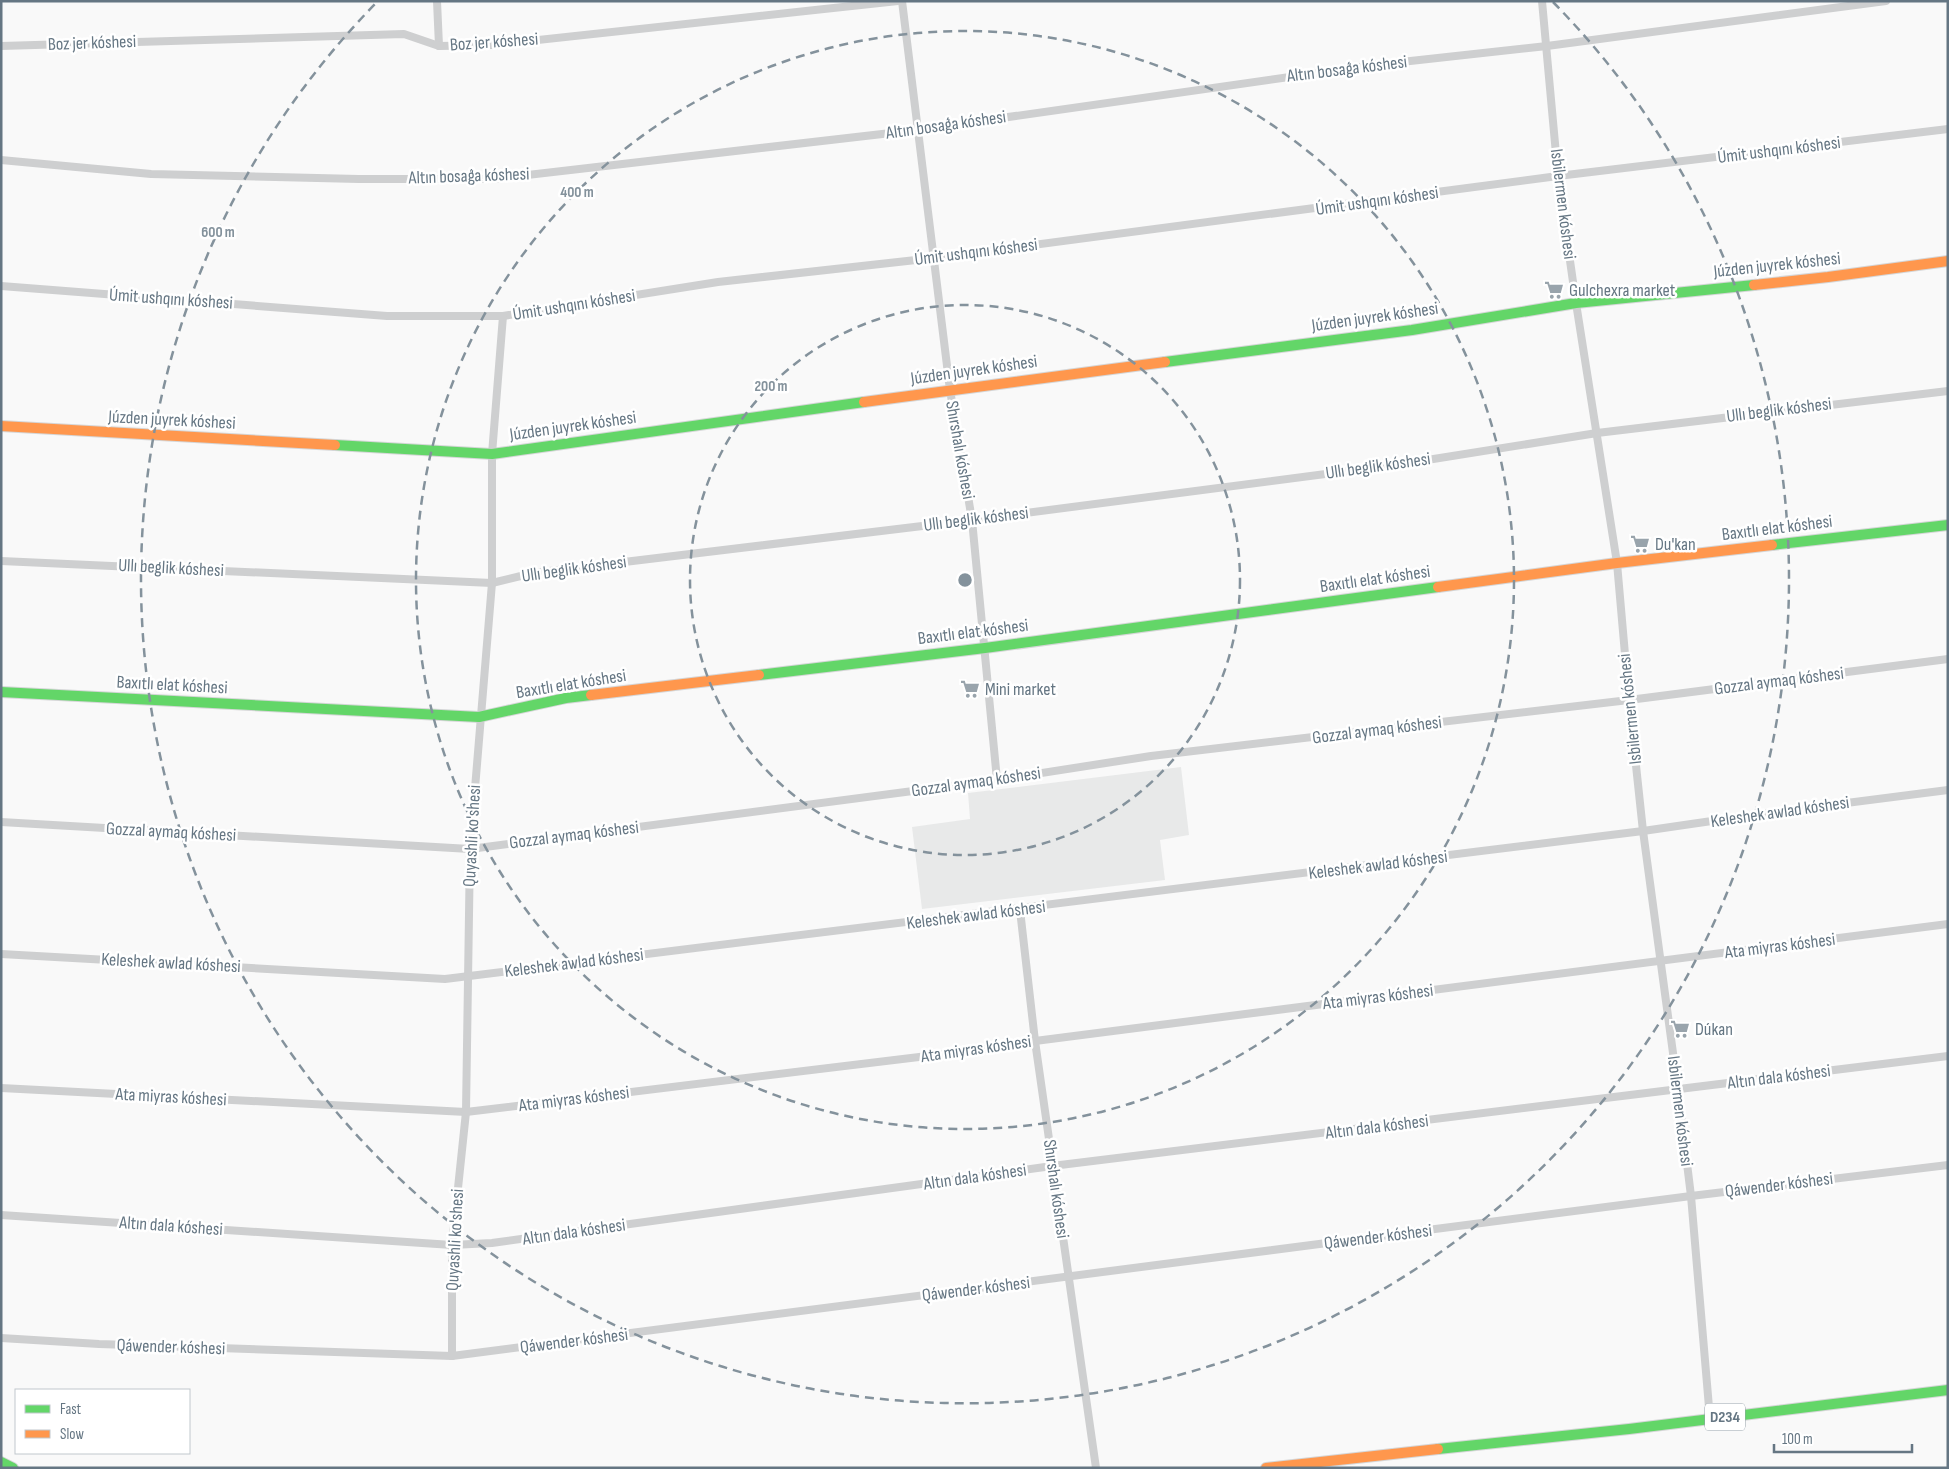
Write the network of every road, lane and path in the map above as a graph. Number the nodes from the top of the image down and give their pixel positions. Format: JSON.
{"nodes":[{"id":1,"x":437,"y":1,"type":"edge"},
{"id":2,"x":898,"y":1,"type":"edge"},
{"id":3,"x":902,"y":1,"type":"edge"},
{"id":4,"x":1542,"y":1,"type":"edge"},
{"id":5,"x":1886,"y":1,"type":"edge"},
{"id":6,"x":1,"y":46,"type":"edge"},
{"id":7,"x":439,"y":46,"type":"junction"},
{"id":8,"x":1547,"y":46,"type":"junction"},
{"id":9,"x":1948,"y":129,"type":"edge"},
{"id":10,"x":917,"y":130,"type":"junction"},
{"id":11,"x":1,"y":160,"type":"edge"},
{"id":12,"x":1558,"y":176,"type":"junction"},
{"id":13,"x":934,"y":258,"type":"junction"},
{"id":14,"x":1948,"y":261,"type":"edge"},
{"id":15,"x":1,"y":286,"type":"edge"},
{"id":16,"x":1576,"y":303,"type":"junction"},
{"id":17,"x":503,"y":316,"type":"junction"},
{"id":18,"x":950,"y":390,"type":"junction"},
{"id":19,"x":1948,"y":391,"type":"edge"},
{"id":20,"x":1,"y":426,"type":"edge"},
{"id":21,"x":1597,"y":433,"type":"junction"},
{"id":22,"x":492,"y":454,"type":"junction"},
{"id":23,"x":972,"y":520,"type":"junction"},
{"id":24,"x":1948,"y":525,"type":"edge"},
{"id":25,"x":1,"y":560,"type":"edge"},
{"id":26,"x":1617,"y":563,"type":"junction"},
{"id":27,"x":492,"y":583,"type":"junction"},
{"id":28,"x":985,"y":648,"type":"junction"},
{"id":29,"x":1948,"y":659,"type":"edge"},
{"id":30,"x":1,"y":692,"type":"edge"},
{"id":31,"x":1629,"y":700,"type":"junction"},
{"id":32,"x":479,"y":717,"type":"junction"},
{"id":33,"x":997,"y":780,"type":"junction"},
{"id":34,"x":1948,"y":790,"type":"edge"},
{"id":35,"x":1,"y":822,"type":"edge"},
{"id":36,"x":1643,"y":831,"type":"junction"},
{"id":37,"x":470,"y":849,"type":"junction"},
{"id":38,"x":1020,"y":910,"type":"junction"},
{"id":39,"x":1948,"y":924,"type":"edge"},
{"id":40,"x":1,"y":954,"type":"edge"},
{"id":41,"x":1659,"y":961,"type":"junction"},
{"id":42,"x":469,"y":976,"type":"junction"},
{"id":43,"x":1035,"y":1041,"type":"junction"},
{"id":44,"x":1948,"y":1056,"type":"edge"},
{"id":45,"x":1,"y":1088,"type":"edge"},
{"id":46,"x":1678,"y":1090,"type":"junction"},
{"id":47,"x":466,"y":1112,"type":"junction"},
{"id":48,"x":1052,"y":1166,"type":"junction"},
{"id":49,"x":1948,"y":1166,"type":"edge"},
{"id":50,"x":1691,"y":1196,"type":"junction"},
{"id":51,"x":1,"y":1215,"type":"edge"},
{"id":52,"x":452,"y":1245,"type":"junction"},
{"id":53,"x":1068,"y":1277,"type":"junction"},
{"id":54,"x":1,"y":1338,"type":"edge"},
{"id":55,"x":452,"y":1356,"type":"junction"},
{"id":56,"x":1948,"y":1390,"type":"edge"},
{"id":57,"x":1710,"y":1419,"type":"junction"},
{"id":58,"x":1,"y":1462,"type":"edge"},
{"id":59,"x":13,"y":1468,"type":"edge"},
{"id":60,"x":1096,"y":1468,"type":"edge"},
{"id":61,"x":1266,"y":1468,"type":"edge"}],
"edges":[{"from":1,"to":7,"type":"street"},
{"from":2,"to":7,"type":"street","name":"Boz jer kóshesi"},
{"from":3,"to":10,"type":"street","name":"Shırshalı kóshesi"},
{"from":4,"to":8,"type":"street","name":"Isbilermen kóshesi"},
{"from":5,"to":8,"type":"street","name":"Altın bosaǵa kóshesi"},
{"from":6,"to":7,"type":"street","name":"Boz jer kóshesi"},
{"from":8,"to":10,"type":"street","name":"Altın bosaǵa kóshesi"},
{"from":8,"to":12,"type":"street","name":"Isbilermen kóshesi"},
{"from":9,"to":12,"type":"street","name":"Úmit ushqını kóshesi"},
{"from":10,"to":11,"type":"street","name":"Altın bosaǵa kóshesi"},
{"from":10,"to":13,"type":"street","name":"Shırshalı kóshesi"},
{"from":12,"to":13,"type":"street","name":"Úmit ushqını kóshesi"},
{"from":12,"to":16,"type":"street","name":"Isbilermen kóshesi"},
{"from":13,"to":17,"type":"street","name":"Úmit ushqını kóshesi"},
{"from":13,"to":18,"type":"street","name":"Shırshalı kóshesi"},
{"from":14,"to":16,"type":"street","name":"Júzden juyrek kóshesi"},
{"from":15,"to":17,"type":"street","name":"Úmit ushqını kóshesi"},
{"from":16,"to":18,"type":"street","name":"Júzden juyrek kóshesi"},
{"from":16,"to":21,"type":"street","name":"Isbilermen kóshesi"},
{"from":17,"to":22,"type":"street","name":"Quyashli ko'shesi"},
{"from":18,"to":22,"type":"street","name":"Júzden juyrek kóshesi"},
{"from":18,"to":23,"type":"street","name":"Shırshalı kóshesi"},
{"from":19,"to":21,"type":"street","name":"Ullı beglik kóshesi"},
{"from":20,"to":22,"type":"street","name":"Júzden juyrek kóshesi"},
{"from":21,"to":23,"type":"street","name":"Ullı beglik kóshesi"},
{"from":21,"to":26,"type":"street","name":"Isbilermen kóshesi"},
{"from":22,"to":27,"type":"street","name":"Quyashli ko'shesi"},
{"from":23,"to":27,"type":"street","name":"Ullı beglik kóshesi"},
{"from":23,"to":28,"type":"street","name":"Shırshalı kóshesi"},
{"from":24,"to":26,"type":"street","name":"Baxıtlı elat kóshesi"},
{"from":25,"to":27,"type":"street","name":"Ullı beglik kóshesi"},
{"from":26,"to":28,"type":"street","name":"Baxıtlı elat kóshesi"},
{"from":26,"to":31,"type":"street","name":"Isbilermen kóshesi"},
{"from":27,"to":32,"type":"street","name":"Quyashli ko'shesi"},
{"from":28,"to":32,"type":"street","name":"Baxıtlı elat kóshesi"},
{"from":28,"to":33,"type":"street","name":"Shırshalı kóshesi"},
{"from":29,"to":31,"type":"street","name":"Gozzal aymaq kóshesi"},
{"from":30,"to":32,"type":"street","name":"Baxıtlı elat kóshesi"},
{"from":31,"to":33,"type":"street","name":"Gozzal aymaq kóshesi"},
{"from":31,"to":36,"type":"street","name":"Isbilermen kóshesi"},
{"from":32,"to":37,"type":"street","name":"Quyashli ko'shesi"},
{"from":33,"to":37,"type":"street","name":"Gozzal aymaq kóshesi"},
{"from":34,"to":36,"type":"street","name":"Keleshek awlad kóshesi"},
{"from":35,"to":37,"type":"street","name":"Gozzal aymaq kóshesi"},
{"from":36,"to":38,"type":"street","name":"Keleshek awlad kóshesi"},
{"from":36,"to":41,"type":"street","name":"Isbilermen kóshesi"},
{"from":37,"to":42,"type":"street","name":"Quyashli ko'shesi"},
{"from":38,"to":42,"type":"street","name":"Keleshek awlad kóshesi"},
{"from":38,"to":43,"type":"street","name":"Shırshalı kóshesi"},
{"from":39,"to":41,"type":"street","name":"Ata miyras kóshesi"},
{"from":40,"to":42,"type":"street","name":"Keleshek awlad kóshesi"},
{"from":41,"to":43,"type":"street","name":"Ata miyras kóshesi"},
{"from":41,"to":46,"type":"street","name":"Isbilermen kóshesi"},
{"from":42,"to":47,"type":"street","name":"Quyashli ko'shesi"},
{"from":43,"to":47,"type":"street","name":"Ata miyras kóshesi"},
{"from":43,"to":48,"type":"street","name":"Shırshalı kóshesi"},
{"from":44,"to":46,"type":"street","name":"Altın dala kóshesi"},
{"from":45,"to":47,"type":"street","name":"Ata miyras kóshesi"},
{"from":46,"to":48,"type":"street","name":"Altın dala kóshesi"},
{"from":46,"to":50,"type":"street","name":"Isbilermen kóshesi"},
{"from":47,"to":52,"type":"street","name":"Quyashli ko'shesi"},
{"from":48,"to":52,"type":"street","name":"Altın dala kóshesi"},
{"from":48,"to":53,"type":"street","name":"Shırshalı kóshesi"},
{"from":49,"to":50,"type":"street","name":"Qáwender kóshesi"},
{"from":50,"to":53,"type":"street","name":"Qáwender kóshesi"},
{"from":50,"to":57,"type":"street","name":"Isbilermen kóshesi"},
{"from":51,"to":52,"type":"street","name":"Altın dala kóshesi"},
{"from":52,"to":55,"type":"street","name":"Quyashli ko'shesi"},
{"from":53,"to":55,"type":"street","name":"Qáwender kóshesi"},
{"from":53,"to":60,"type":"street","name":"Shırshalı kóshesi"},
{"from":54,"to":55,"type":"street","name":"Qáwender kóshesi"},
{"from":56,"to":57,"type":"street","number":"D234"},
{"from":57,"to":61,"type":"street","number":"D234"},
{"from":58,"to":59,"type":"street"}]}
